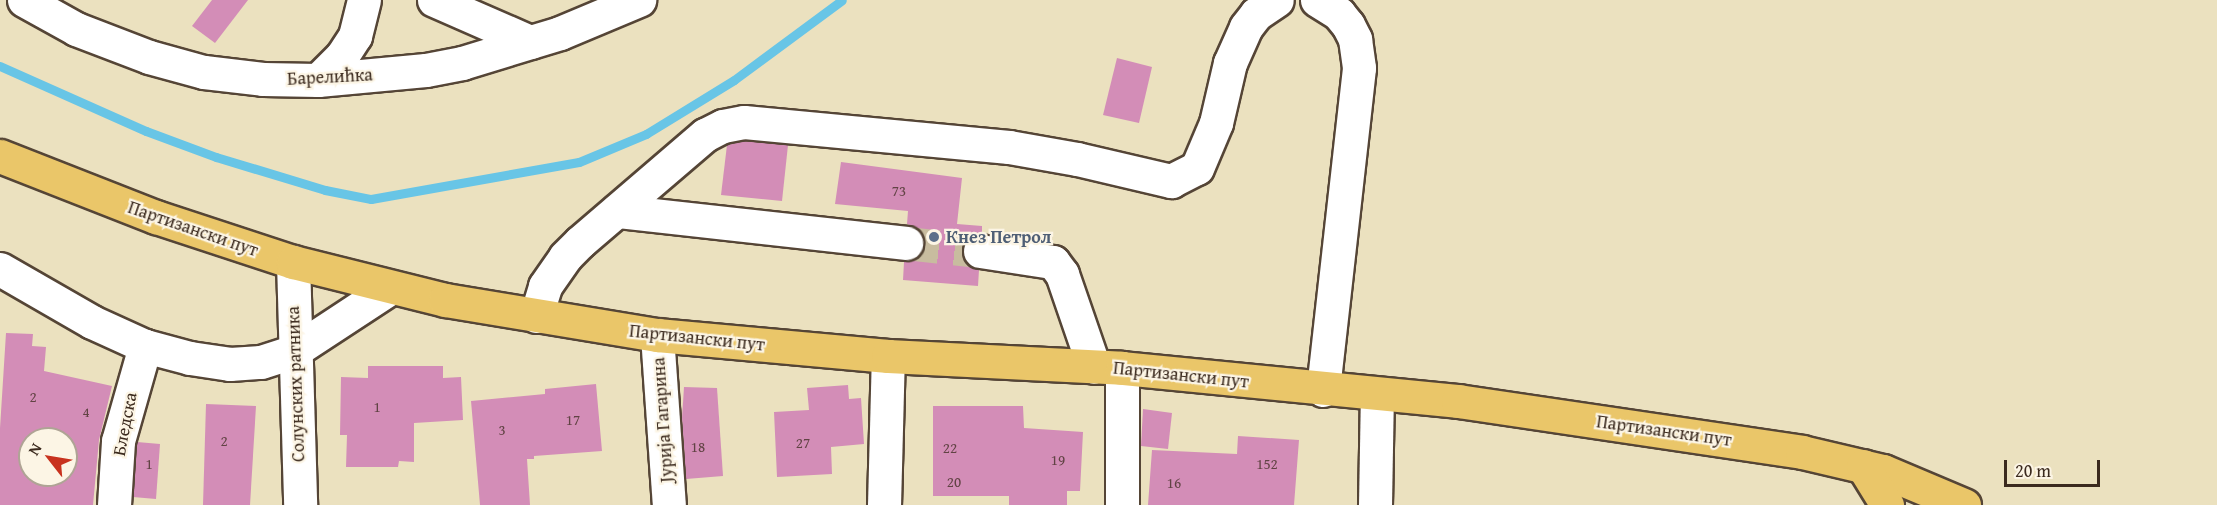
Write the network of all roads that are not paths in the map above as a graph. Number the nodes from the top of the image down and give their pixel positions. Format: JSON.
{"nodes":[{"id":1,"x":24,"y":0,"type":"edge"},
{"id":2,"x":364,"y":0,"type":"edge"},
{"id":3,"x":434,"y":0,"type":"edge"},
{"id":4,"x":639,"y":0,"type":"edge"},
{"id":5,"x":1277,"y":0,"type":"edge"},
{"id":6,"x":1317,"y":0,"type":"edge"},
{"id":7,"x":530,"y":42,"type":"junction"},
{"id":8,"x":318,"y":80,"type":"junction"},
{"id":9,"x":0,"y":156,"type":"edge"},
{"id":10,"x":617,"y":211,"type":"junction"},
{"id":11,"x":906,"y":243,"type":"tunnel mouth"},
{"id":12,"x":980,"y":251,"type":"tunnel mouth"},
{"id":13,"x":294,"y":262,"type":"junction"},
{"id":14,"x":0,"y":269,"type":"edge"},
{"id":15,"x":390,"y":288,"type":"junction"},
{"id":16,"x":536,"y":316,"type":"junction"},
{"id":17,"x":657,"y":335,"type":"junction"},
{"id":18,"x":145,"y":346,"type":"junction"},
{"id":19,"x":294,"y":351,"type":"junction"},
{"id":20,"x":888,"y":356,"type":"junction"},
{"id":21,"x":1108,"y":368,"type":"junction"},
{"id":22,"x":1323,"y":390,"type":"junction"},
{"id":23,"x":1377,"y":394,"type":"junction"},
{"id":24,"x":1863,"y":466,"type":"junction"},
{"id":25,"x":114,"y":505,"type":"edge"},
{"id":26,"x":300,"y":505,"type":"edge"},
{"id":27,"x":669,"y":505,"type":"edge"},
{"id":28,"x":884,"y":505,"type":"edge"},
{"id":29,"x":1122,"y":505,"type":"edge"},
{"id":30,"x":1375,"y":505,"type":"edge"},
{"id":31,"x":1887,"y":505,"type":"edge"},
{"id":32,"x":1964,"y":505,"type":"edge"}],
"edges":[{"from":1,"to":8,"type":"street","name":"Барелићка"},
{"from":2,"to":8,"type":"street"},
{"from":3,"to":7,"type":"street"},
{"from":4,"to":7,"type":"street","name":"Барелићка"},
{"from":5,"to":10,"type":"street"},
{"from":6,"to":22,"type":"street"},
{"from":7,"to":8,"type":"street","name":"Барелићка"},
{"from":9,"to":13,"type":"main road","name":"Партизански пут"},
{"from":10,"to":11,"type":"street"},
{"from":10,"to":16,"type":"street"},
{"from":12,"to":21,"type":"street"},
{"from":13,"to":15,"type":"main road","name":"Партизански пут"},
{"from":13,"to":19,"type":"street","name":"Солунских ратника"},
{"from":14,"to":18,"type":"street"},
{"from":15,"to":16,"type":"main road","name":"Партизански пут"},
{"from":15,"to":19,"type":"street"},
{"from":16,"to":17,"type":"main road","name":"Партизански пут"},
{"from":17,"to":20,"type":"main road","name":"Партизански пут"},
{"from":17,"to":27,"type":"street","name":"Јурија Гагарина"},
{"from":18,"to":19,"type":"street"},
{"from":18,"to":25,"type":"street","name":"Бледска"},
{"from":19,"to":26,"type":"street","name":"Солунских ратника"},
{"from":20,"to":21,"type":"main road","name":"Партизански пут"},
{"from":20,"to":28,"type":"street"},
{"from":21,"to":22,"type":"main road","name":"Партизански пут"},
{"from":21,"to":29,"type":"street"},
{"from":22,"to":23,"type":"main road","name":"Партизански пут"},
{"from":23,"to":24,"type":"main road","name":"Партизански пут"},
{"from":23,"to":30,"type":"street"},
{"from":24,"to":31,"type":"main road"},
{"from":24,"to":32,"type":"main road","name":"Партизански пут"}]}
